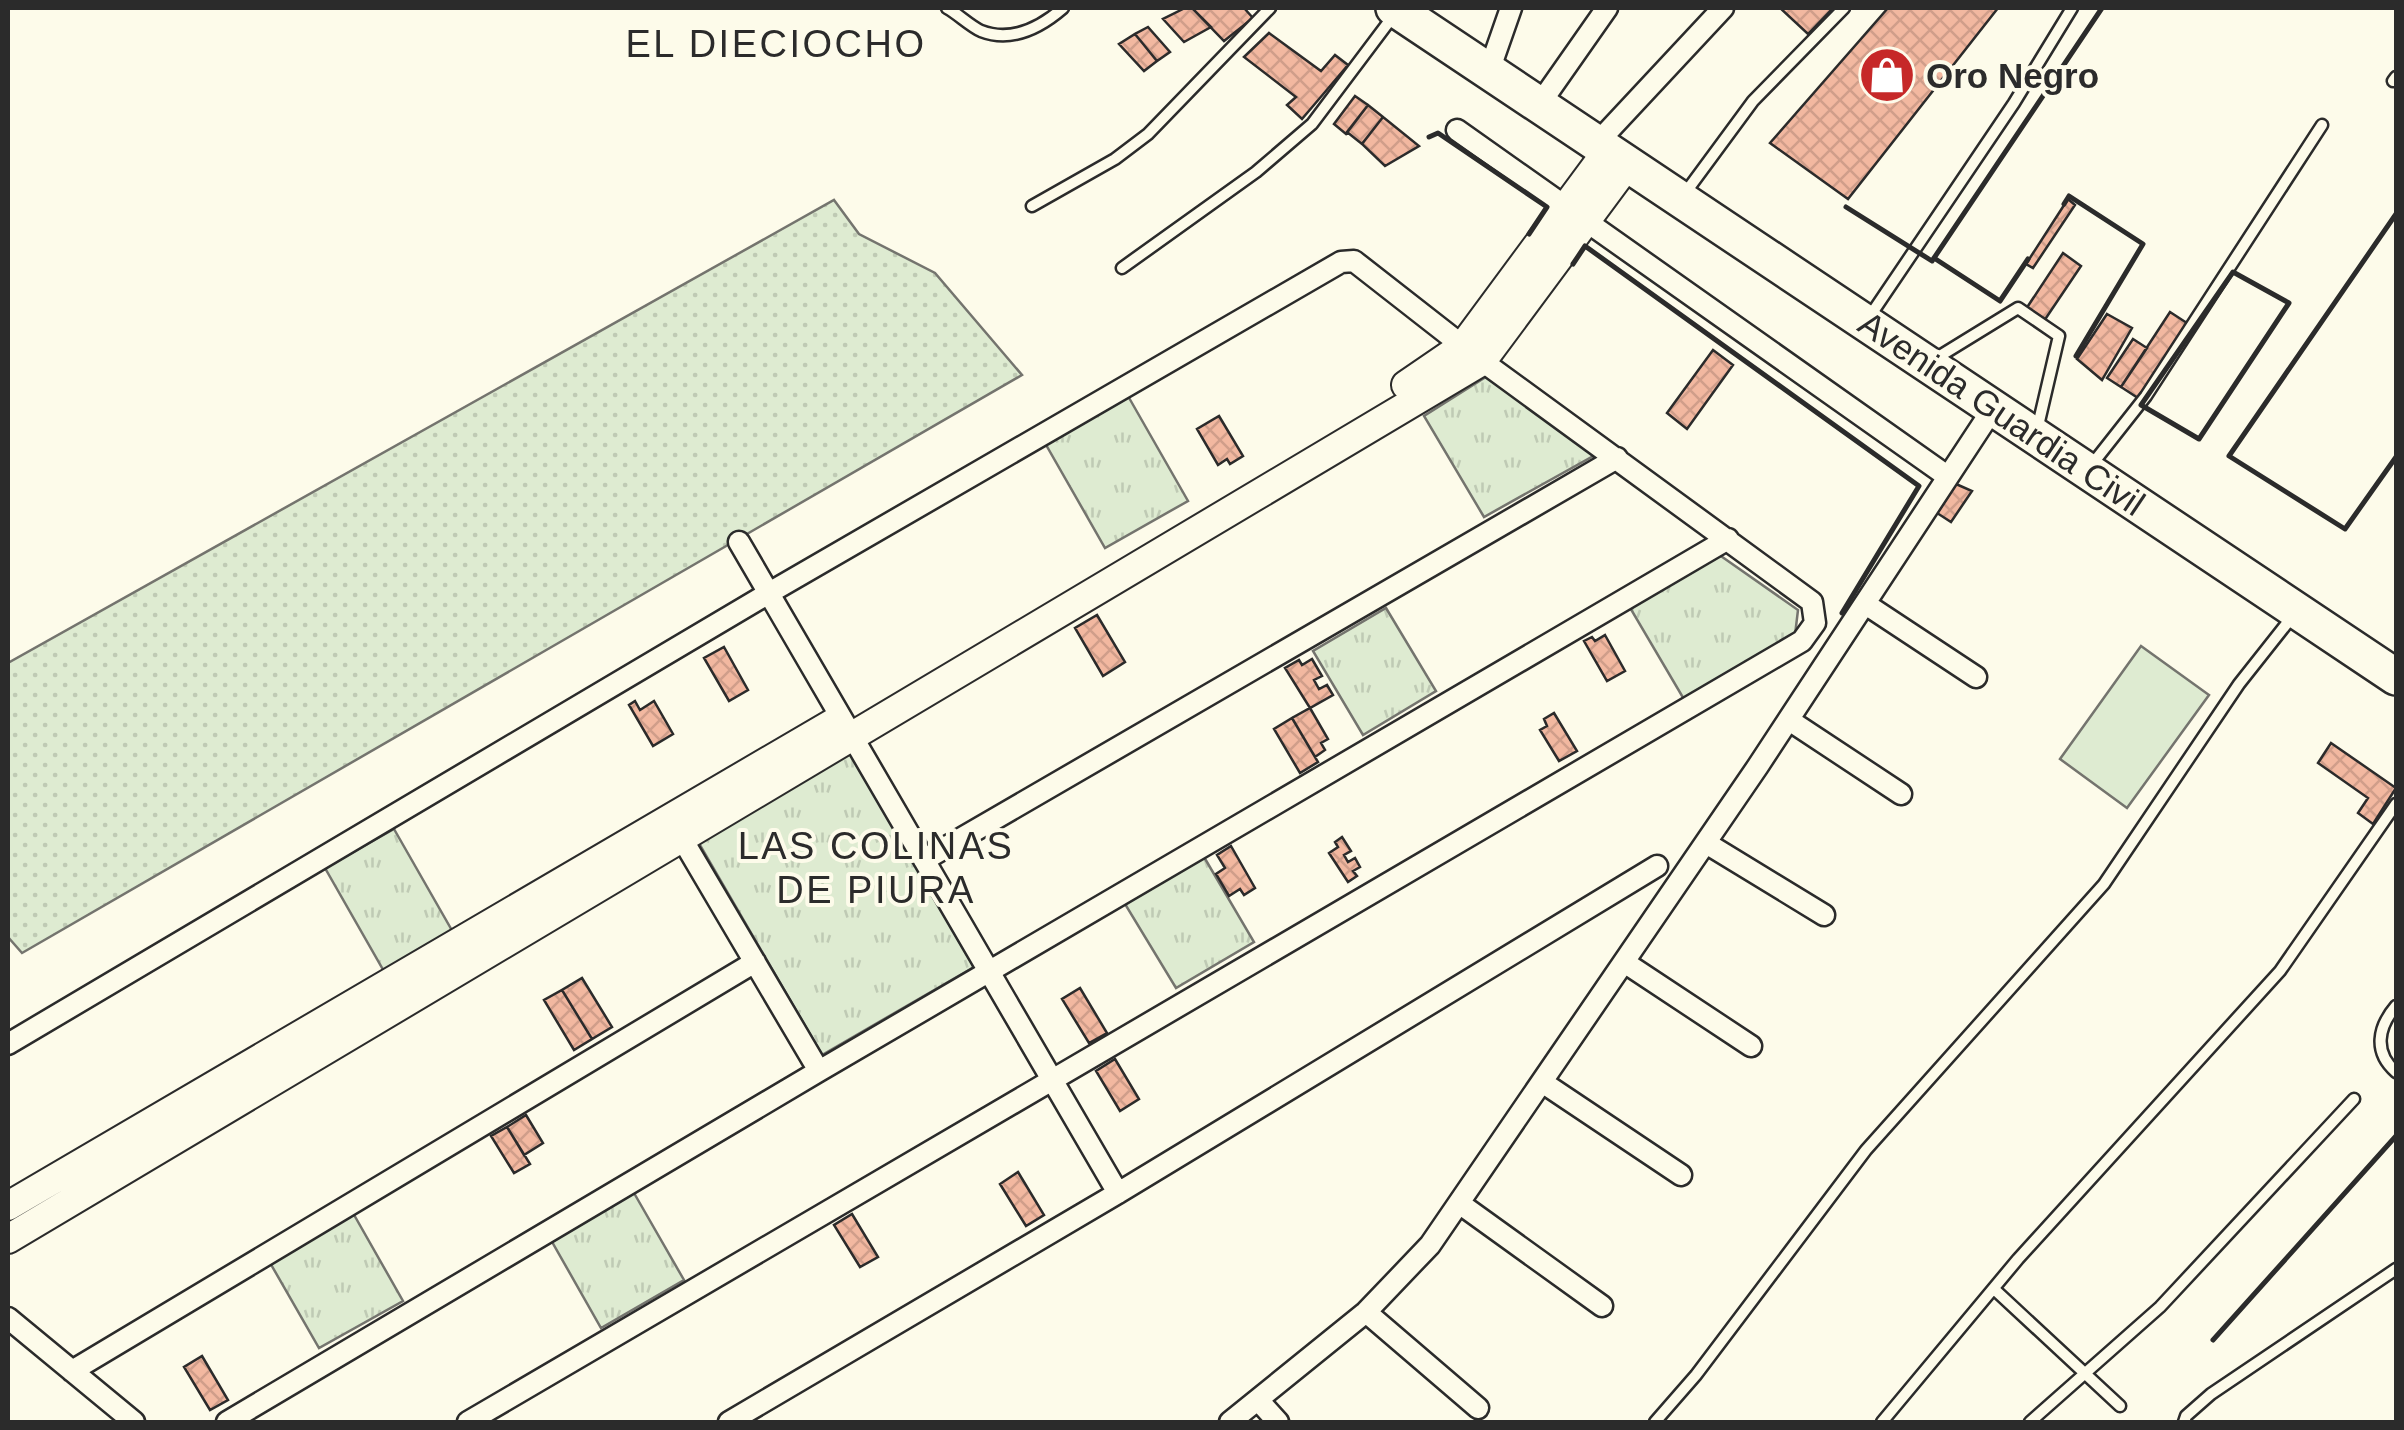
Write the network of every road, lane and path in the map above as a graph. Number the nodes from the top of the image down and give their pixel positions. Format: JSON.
{"nodes":[{"id":1,"x":948,"y":8,"type":"edge"},
{"id":2,"x":1064,"y":8,"type":"edge"},
{"id":3,"x":1270,"y":8,"type":"edge"},
{"id":4,"x":1510,"y":8,"type":"edge"},
{"id":5,"x":1607,"y":8,"type":"edge"},
{"id":6,"x":1723,"y":8,"type":"edge"},
{"id":7,"x":1844,"y":8,"type":"edge"},
{"id":8,"x":2072,"y":8,"type":"edge"},
{"id":9,"x":1396,"y":9,"type":"edge"},
{"id":10,"x":1489,"y":71,"type":"junction"},
{"id":11,"x":1540,"y":105,"type":"junction"},
{"id":12,"x":2322,"y":125,"type":"dead end"},
{"id":13,"x":1458,"y":130,"type":"dead end"},
{"id":14,"x":1611,"y":152,"type":"junction"},
{"id":15,"x":1681,"y":199,"type":"junction"},
{"id":16,"x":1032,"y":206,"type":"dead end"},
{"id":17,"x":1576,"y":215,"type":"junction"},
{"id":18,"x":1122,"y":268,"type":"dead end"},
{"id":19,"x":1866,"y":322,"type":"junction"},
{"id":20,"x":1473,"y":353,"type":"junction"},
{"id":21,"x":1928,"y":364,"type":"junction"},
{"id":22,"x":1994,"y":407,"type":"junction"},
{"id":23,"x":2036,"y":436,"type":"junction"},
{"id":24,"x":1617,"y":458,"type":"junction"},
{"id":25,"x":2088,"y":470,"type":"junction"},
{"id":26,"x":1947,"y":476,"type":"junction"},
{"id":27,"x":1728,"y":539,"type":"junction"},
{"id":28,"x":739,"y":542,"type":"dead end"},
{"id":29,"x":769,"y":593,"type":"junction"},
{"id":30,"x":1866,"y":604,"type":"junction"},
{"id":31,"x":2297,"y":611,"type":"junction"},
{"id":32,"x":2396,"y":677,"type":"edge"},
{"id":33,"x":1976,"y":678,"type":"dead end"},
{"id":34,"x":1789,"y":720,"type":"junction"},
{"id":35,"x":846,"y":726,"type":"junction"},
{"id":36,"x":1901,"y":794,"type":"dead end"},
{"id":37,"x":2396,"y":804,"type":"edge"},
{"id":38,"x":681,"y":837,"type":"junction"},
{"id":39,"x":1706,"y":842,"type":"junction"},
{"id":40,"x":924,"y":860,"type":"junction"},
{"id":41,"x":1657,"y":866,"type":"dead end"},
{"id":42,"x":1824,"y":915,"type":"dead end"},
{"id":43,"x":755,"y":962,"type":"junction"},
{"id":44,"x":1624,"y":962,"type":"junction"},
{"id":45,"x":989,"y":972,"type":"junction"},
{"id":46,"x":2396,"y":1006,"type":"edge"},
{"id":47,"x":8,"y":1044,"type":"edge"},
{"id":48,"x":1751,"y":1046,"type":"dead end"},
{"id":49,"x":819,"y":1071,"type":"junction"},
{"id":50,"x":2396,"y":1072,"type":"edge"},
{"id":51,"x":1053,"y":1082,"type":"junction"},
{"id":52,"x":1542,"y":1082,"type":"junction"},
{"id":53,"x":2354,"y":1099,"type":"dead end"},
{"id":54,"x":1681,"y":1176,"type":"dead end"},
{"id":55,"x":1118,"y":1192,"type":"junction"},
{"id":56,"x":1459,"y":1203,"type":"junction"},
{"id":57,"x":8,"y":1206,"type":"edge"},
{"id":58,"x":8,"y":1240,"type":"edge"},
{"id":59,"x":2396,"y":1269,"type":"edge"},
{"id":60,"x":1994,"y":1289,"type":"junction"},
{"id":61,"x":1602,"y":1306,"type":"dead end"},
{"id":62,"x":1366,"y":1312,"type":"junction"},
{"id":63,"x":8,"y":1318,"type":"edge"},
{"id":64,"x":72,"y":1371,"type":"junction"},
{"id":65,"x":2085,"y":1373,"type":"junction"},
{"id":66,"x":1258,"y":1400,"type":"junction"},
{"id":67,"x":2120,"y":1406,"type":"dead end"},
{"id":68,"x":1478,"y":1408,"type":"dead end"},
{"id":69,"x":134,"y":1422,"type":"edge"},
{"id":70,"x":228,"y":1422,"type":"edge"},
{"id":71,"x":468,"y":1422,"type":"edge"},
{"id":72,"x":730,"y":1422,"type":"edge"},
{"id":73,"x":1230,"y":1422,"type":"edge"},
{"id":74,"x":1278,"y":1422,"type":"edge"},
{"id":75,"x":1655,"y":1422,"type":"edge"},
{"id":76,"x":1882,"y":1422,"type":"edge"},
{"id":77,"x":2030,"y":1422,"type":"edge"},
{"id":78,"x":2184,"y":1422,"type":"edge"}],
"edges":[{"from":1,"to":2,"type":"lane"},
{"from":3,"to":16,"type":"lane"},
{"from":4,"to":10,"type":"street"},
{"from":5,"to":11,"type":"street"},
{"from":6,"to":14,"type":"street"},
{"from":7,"to":15,"type":"lane"},
{"from":8,"to":19,"type":"lane"},
{"from":9,"to":10,"type":"highway","name":"Avenida Guardia Civil"},
{"from":9,"to":18,"type":"lane"},
{"from":10,"to":11,"type":"highway","name":"Avenida Guardia Civil"},
{"from":11,"to":14,"type":"highway","name":"Avenida Guardia Civil"},
{"from":12,"to":25,"type":"lane"},
{"from":13,"to":17,"type":"street"},
{"from":14,"to":15,"type":"highway","name":"Avenida Guardia Civil"},
{"from":14,"to":17,"type":"street"},
{"from":15,"to":19,"type":"highway","name":"Avenida Guardia Civil"},
{"from":17,"to":20,"type":"street"},
{"from":17,"to":26,"type":"street"},
{"from":19,"to":21,"type":"highway","name":"Avenida Guardia Civil"},
{"from":20,"to":24,"type":"street"},
{"from":20,"to":29,"type":"street"},
{"from":20,"to":35,"type":"street"},
{"from":21,"to":22,"type":"highway","name":"Avenida Guardia Civil"},
{"from":21,"to":23,"type":"lane"},
{"from":22,"to":23,"type":"highway","name":"Avenida Guardia Civil"},
{"from":22,"to":26,"type":"street"},
{"from":23,"to":25,"type":"highway","name":"Avenida Guardia Civil"},
{"from":24,"to":27,"type":"street"},
{"from":24,"to":40,"type":"street"},
{"from":25,"to":31,"type":"highway","name":"Avenida Guardia Civil"},
{"from":26,"to":30,"type":"street"},
{"from":27,"to":45,"type":"street"},
{"from":27,"to":51,"type":"street"},
{"from":28,"to":29,"type":"street"},
{"from":29,"to":35,"type":"street"},
{"from":29,"to":47,"type":"street"},
{"from":30,"to":33,"type":"street"},
{"from":30,"to":34,"type":"street"},
{"from":31,"to":32,"type":"highway","name":"Avenida Guardia Civil"},
{"from":31,"to":75,"type":"lane"},
{"from":34,"to":36,"type":"street"},
{"from":34,"to":39,"type":"street"},
{"from":35,"to":38,"type":"street"},
{"from":35,"to":40,"type":"street"},
{"from":35,"to":57,"type":"street"},
{"from":37,"to":60,"type":"lane"},
{"from":38,"to":43,"type":"street"},
{"from":38,"to":58,"type":"street"},
{"from":39,"to":42,"type":"street"},
{"from":39,"to":44,"type":"street"},
{"from":40,"to":45,"type":"street"},
{"from":41,"to":55,"type":"street"},
{"from":43,"to":49,"type":"street"},
{"from":43,"to":64,"type":"street"},
{"from":44,"to":48,"type":"street"},
{"from":44,"to":52,"type":"street"},
{"from":45,"to":49,"type":"street"},
{"from":45,"to":51,"type":"street"},
{"from":46,"to":50,"type":"lane"},
{"from":49,"to":70,"type":"street"},
{"from":51,"to":55,"type":"street"},
{"from":51,"to":71,"type":"street"},
{"from":52,"to":54,"type":"street"},
{"from":52,"to":56,"type":"street"},
{"from":53,"to":65,"type":"lane"},
{"from":55,"to":72,"type":"street"},
{"from":56,"to":61,"type":"street"},
{"from":56,"to":62,"type":"street"},
{"from":59,"to":78,"type":"lane"},
{"from":60,"to":65,"type":"lane"},
{"from":60,"to":76,"type":"lane"},
{"from":62,"to":66,"type":"street"},
{"from":62,"to":68,"type":"street"},
{"from":63,"to":64,"type":"street"},
{"from":64,"to":69,"type":"street"},
{"from":65,"to":67,"type":"lane"},
{"from":65,"to":77,"type":"lane"},
{"from":66,"to":73,"type":"street"},
{"from":66,"to":74,"type":"street"}]}
